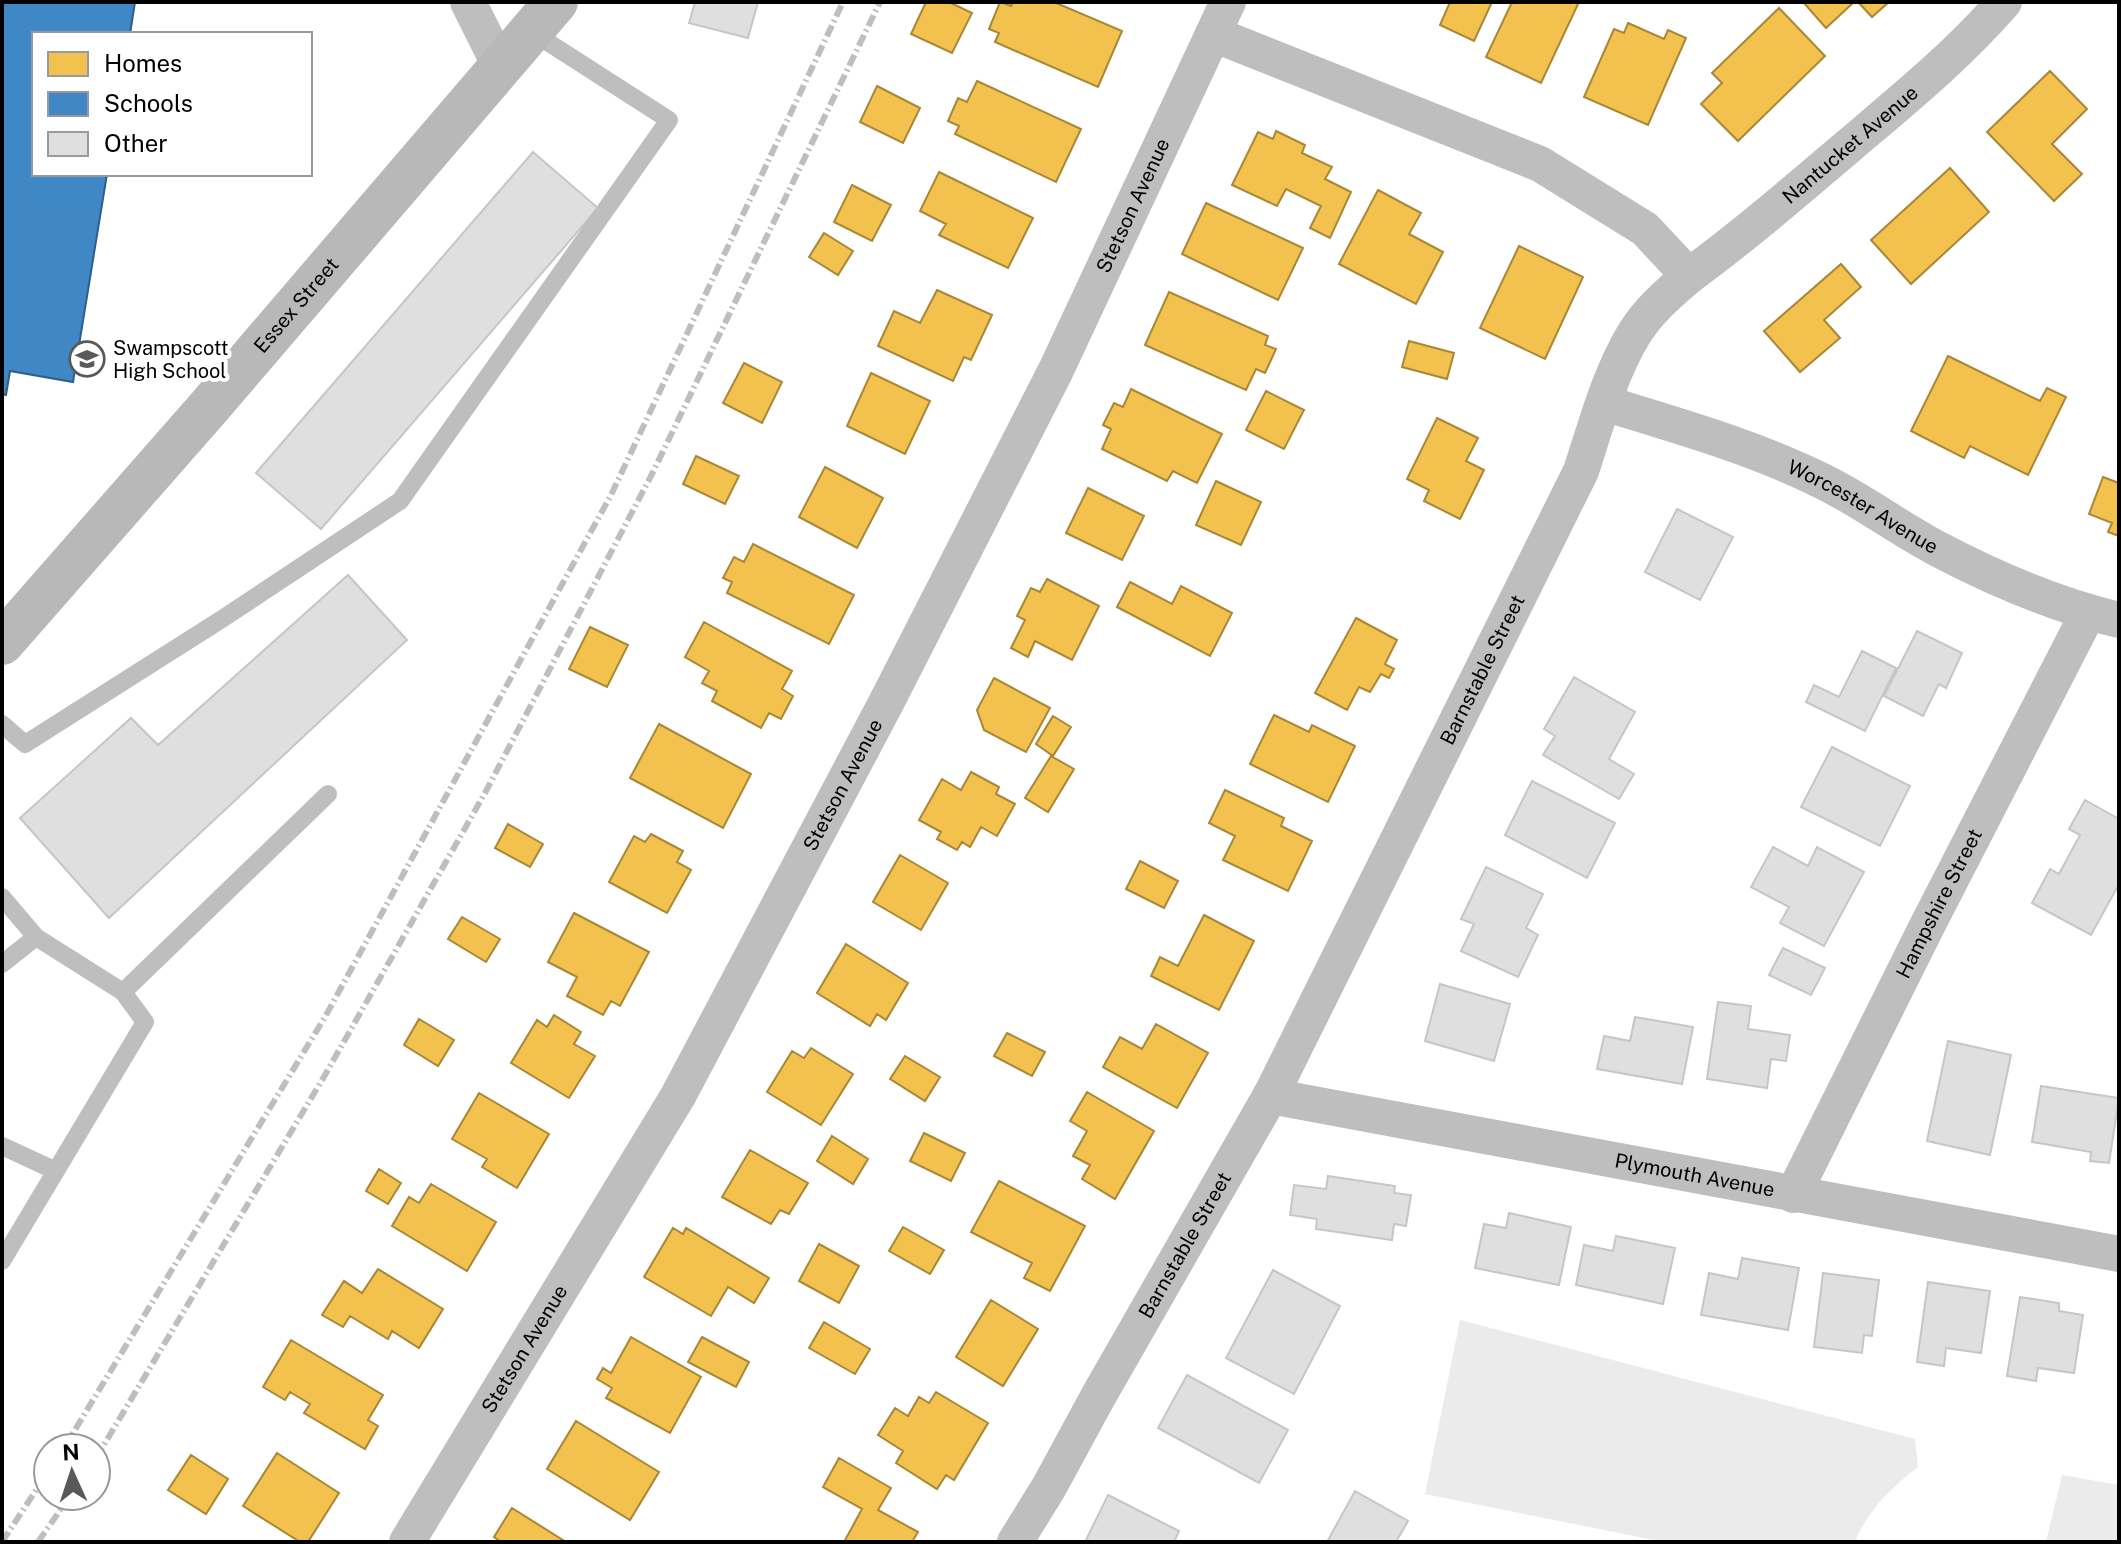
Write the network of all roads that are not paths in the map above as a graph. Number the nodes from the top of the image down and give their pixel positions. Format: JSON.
{"nodes":[{"id":1,"x":468,"y":2,"type":"edge"},
{"id":2,"x":2004,"y":2,"type":"edge"},
{"id":3,"x":544,"y":17,"type":"edge"},
{"id":4,"x":1221,"y":18,"type":"edge"},
{"id":5,"x":500,"y":66,"type":"junction"},
{"id":6,"x":1689,"y":276,"type":"junction"},
{"id":7,"x":1604,"y":403,"type":"junction"},
{"id":8,"x":2103,"y":616,"type":"edge"},
{"id":9,"x":2,"y":643,"type":"edge"},
{"id":10,"x":2,"y":724,"type":"edge"},
{"id":11,"x":328,"y":794,"type":"dead end"},
{"id":12,"x":2,"y":897,"type":"edge"},
{"id":13,"x":36,"y":937,"type":"junction"},
{"id":14,"x":2,"y":964,"type":"edge"},
{"id":15,"x":123,"y":992,"type":"junction"},
{"id":16,"x":1270,"y":1096,"type":"junction"},
{"id":17,"x":2,"y":1146,"type":"edge"},
{"id":18,"x":56,"y":1171,"type":"junction"},
{"id":19,"x":1793,"y":1195,"type":"junction"},
{"id":20,"x":2119,"y":1254,"type":"edge"},
{"id":21,"x":2,"y":1261,"type":"edge"},
{"id":22,"x":407,"y":1542,"type":"edge"},
{"id":23,"x":1015,"y":1542,"type":"edge"}],
"edges":[{"from":1,"to":5,"type":"street"},
{"from":2,"to":6,"type":"street","name":"Nantucket Avenue"},
{"from":3,"to":5,"type":"main road","name":"Essex Street"},
{"from":3,"to":10,"type":"lane"},
{"from":4,"to":6,"type":"street"},
{"from":4,"to":22,"type":"street","name":"Stetson Avenue"},
{"from":5,"to":9,"type":"main road","name":"Essex Street"},
{"from":6,"to":7,"type":"street","name":"Barnstable Street"},
{"from":7,"to":8,"type":"street","name":"Worcester Avenue"},
{"from":7,"to":16,"type":"street","name":"Barnstable Street"},
{"from":8,"to":19,"type":"street","name":"Hampshire Street"},
{"from":11,"to":15,"type":"lane"},
{"from":12,"to":13,"type":"lane"},
{"from":13,"to":14,"type":"lane"},
{"from":13,"to":15,"type":"lane"},
{"from":15,"to":18,"type":"lane"},
{"from":16,"to":19,"type":"street","name":"Plymouth Avenue"},
{"from":16,"to":23,"type":"street","name":"Barnstable Street"},
{"from":17,"to":18,"type":"lane"},
{"from":18,"to":21,"type":"lane"},
{"from":19,"to":20,"type":"street","name":"Plymouth Avenue"}]}
